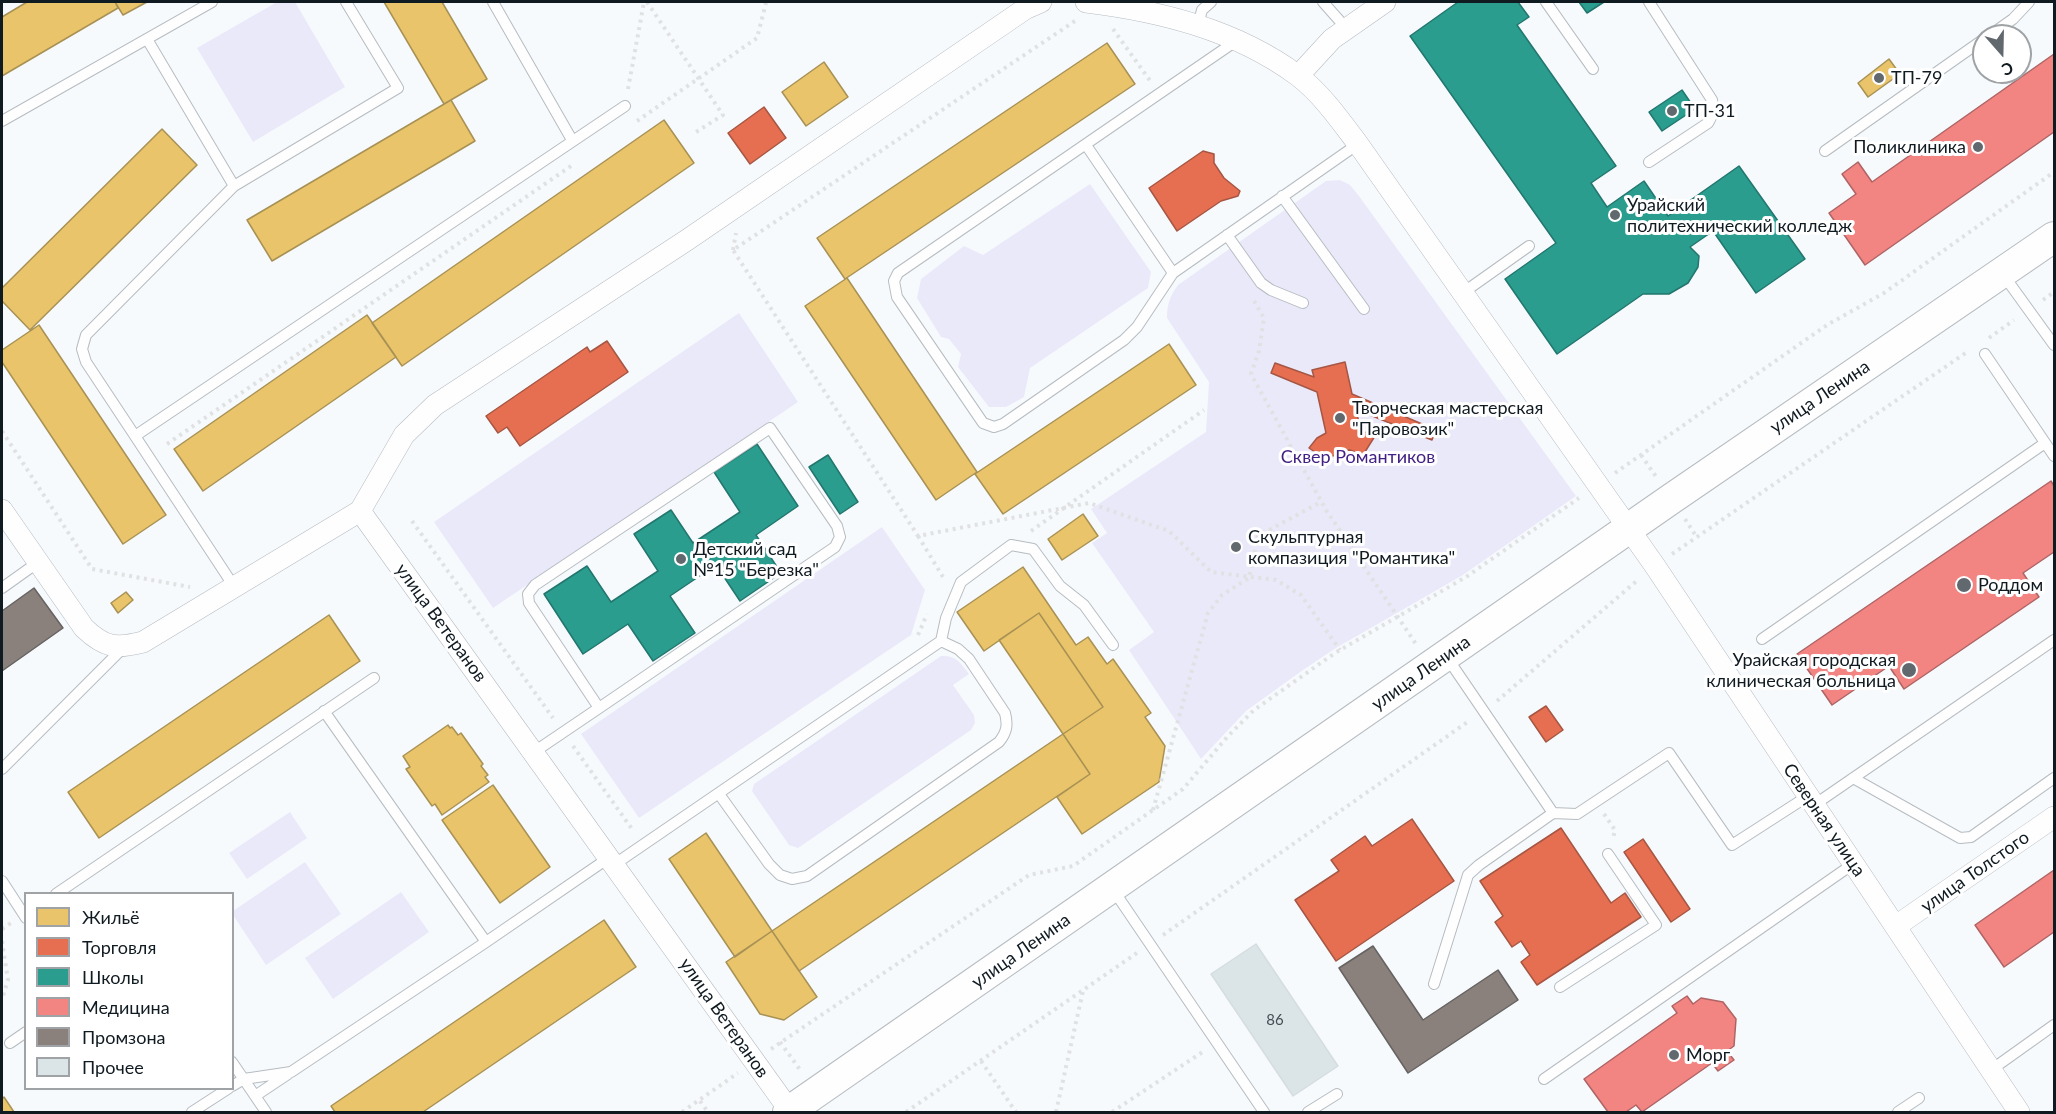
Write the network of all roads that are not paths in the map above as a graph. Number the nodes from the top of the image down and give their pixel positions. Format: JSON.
{"nodes":[{"id":1,"x":212,"y":2,"type":"edge"},
{"id":2,"x":346,"y":2,"type":"edge"},
{"id":3,"x":493,"y":2,"type":"edge"},
{"id":4,"x":1211,"y":2,"type":"edge"},
{"id":5,"x":1323,"y":2,"type":"edge"},
{"id":6,"x":1385,"y":2,"type":"edge"},
{"id":7,"x":1546,"y":2,"type":"edge"},
{"id":8,"x":1649,"y":2,"type":"edge"},
{"id":9,"x":2030,"y":2,"type":"edge"},
{"id":10,"x":1029,"y":4,"type":"edge"},
{"id":11,"x":1085,"y":12,"type":"edge"},
{"id":12,"x":2006,"y":24,"type":"edge"},
{"id":13,"x":1198,"y":25,"type":"junction"},
{"id":14,"x":1347,"y":28,"type":"junction"},
{"id":15,"x":147,"y":39,"type":"junction"},
{"id":16,"x":1236,"y":41,"type":"junction"},
{"id":17,"x":1972,"y":47,"type":"edge"},
{"id":18,"x":1593,"y":69,"type":"dead end"},
{"id":19,"x":1298,"y":76,"type":"junction"},
{"id":20,"x":625,"y":106,"type":"road end"},
{"id":21,"x":2,"y":121,"type":"edge"},
{"id":22,"x":572,"y":140,"type":"junction"},
{"id":23,"x":1358,"y":144,"type":"junction"},
{"id":24,"x":1086,"y":145,"type":"junction"},
{"id":25,"x":1825,"y":151,"type":"dead end"},
{"id":26,"x":1649,"y":162,"type":"dead end"},
{"id":27,"x":234,"y":186,"type":"junction"},
{"id":28,"x":1282,"y":196,"type":"junction"},
{"id":29,"x":1227,"y":235,"type":"junction"},
{"id":30,"x":2055,"y":237,"type":"edge"},
{"id":31,"x":1529,"y":246,"type":"dead end"},
{"id":32,"x":1173,"y":273,"type":"junction"},
{"id":33,"x":2001,"y":273,"type":"junction"},
{"id":34,"x":1464,"y":292,"type":"junction"},
{"id":35,"x":1303,"y":303,"type":"dead end"},
{"id":36,"x":1364,"y":309,"type":"dead end"},
{"id":37,"x":2055,"y":345,"type":"edge"},
{"id":38,"x":1985,"y":354,"type":"dead end"},
{"id":39,"x":135,"y":436,"type":"junction"},
{"id":40,"x":2045,"y":443,"type":"junction"},
{"id":41,"x":2055,"y":456,"type":"edge"},
{"id":42,"x":2,"y":510,"type":"edge"},
{"id":43,"x":360,"y":511,"type":"junction"},
{"id":44,"x":1629,"y":529,"type":"junction"},
{"id":45,"x":37,"y":563,"type":"junction"},
{"id":46,"x":2,"y":588,"type":"edge"},
{"id":47,"x":230,"y":590,"type":"junction"},
{"id":48,"x":1762,"y":639,"type":"dead end"},
{"id":49,"x":2055,"y":640,"type":"edge"},
{"id":50,"x":941,"y":641,"type":"junction"},
{"id":51,"x":1113,"y":645,"type":"dead end"},
{"id":52,"x":123,"y":648,"type":"junction"},
{"id":53,"x":1439,"y":661,"type":"junction"},
{"id":54,"x":374,"y":678,"type":"dead end"},
{"id":55,"x":599,"y":708,"type":"junction"},
{"id":56,"x":324,"y":711,"type":"junction"},
{"id":57,"x":534,"y":752,"type":"junction"},
{"id":58,"x":2,"y":769,"type":"edge"},
{"id":59,"x":1853,"y":778,"type":"junction"},
{"id":60,"x":2055,"y":778,"type":"edge"},
{"id":61,"x":719,"y":794,"type":"junction"},
{"id":62,"x":1811,"y":801,"type":"junction"},
{"id":63,"x":1553,"y":813,"type":"junction"},
{"id":64,"x":2055,"y":817,"type":"edge"},
{"id":65,"x":1608,"y":854,"type":"road end"},
{"id":66,"x":612,"y":861,"type":"junction"},
{"id":67,"x":1853,"y":864,"type":"junction"},
{"id":68,"x":2,"y":881,"type":"edge"},
{"id":69,"x":1112,"y":888,"type":"junction"},
{"id":70,"x":59,"y":892,"type":"edge"},
{"id":71,"x":24,"y":914,"type":"edge"},
{"id":72,"x":1896,"y":926,"type":"junction"},
{"id":73,"x":486,"y":942,"type":"junction"},
{"id":74,"x":1434,"y":984,"type":"dead end"},
{"id":75,"x":1560,"y":987,"type":"dead end"},
{"id":76,"x":2055,"y":1025,"type":"edge"},
{"id":77,"x":24,"y":1033,"type":"edge"},
{"id":78,"x":10,"y":1043,"type":"dead end"},
{"id":79,"x":234,"y":1065,"type":"edge"},
{"id":80,"x":1991,"y":1070,"type":"junction"},
{"id":81,"x":291,"y":1072,"type":"junction"},
{"id":82,"x":244,"y":1079,"type":"junction"},
{"id":83,"x":1544,"y":1079,"type":"dead end"},
{"id":84,"x":234,"y":1085,"type":"edge"},
{"id":85,"x":226,"y":1090,"type":"edge"},
{"id":86,"x":1337,"y":1094,"type":"dead end"},
{"id":87,"x":255,"y":1096,"type":"junction"},
{"id":88,"x":1919,"y":1098,"type":"dead end"},
{"id":89,"x":789,"y":1112,"type":"edge"},
{"id":90,"x":192,"y":1113,"type":"edge"},
{"id":91,"x":266,"y":1113,"type":"edge"},
{"id":92,"x":1264,"y":1113,"type":"edge"},
{"id":93,"x":1308,"y":1113,"type":"edge"},
{"id":94,"x":1898,"y":1113,"type":"edge"},
{"id":95,"x":2019,"y":1113,"type":"edge"}],
"edges":[{"from":1,"to":15,"type":"lane"},
{"from":2,"to":27,"type":"lane"},
{"from":3,"to":22,"type":"lane"},
{"from":4,"to":13,"type":"lane"},
{"from":5,"to":14,"type":"lane"},
{"from":6,"to":14,"type":"street"},
{"from":7,"to":18,"type":"lane"},
{"from":8,"to":26,"type":"lane"},
{"from":9,"to":12,"type":"lane"},
{"from":10,"to":43,"type":"street"},
{"from":11,"to":13,"type":"street","name":"Северная улица"},
{"from":13,"to":16,"type":"street","name":"Северная улица"},
{"from":14,"to":19,"type":"street"},
{"from":15,"to":21,"type":"lane"},
{"from":15,"to":27,"type":"lane"},
{"from":16,"to":19,"type":"street","name":"Северная улица"},
{"from":16,"to":24,"type":"lane"},
{"from":17,"to":25,"type":"lane"},
{"from":19,"to":23,"type":"street","name":"Северная улица"},
{"from":20,"to":22,"type":"lane"},
{"from":22,"to":39,"type":"lane"},
{"from":23,"to":28,"type":"lane"},
{"from":23,"to":34,"type":"street","name":"Северная улица"},
{"from":24,"to":32,"type":"lane"},
{"from":24,"to":32,"type":"lane"},
{"from":27,"to":39,"type":"lane"},
{"from":28,"to":29,"type":"lane"},
{"from":28,"to":36,"type":"lane"},
{"from":29,"to":32,"type":"lane"},
{"from":29,"to":35,"type":"lane"},
{"from":30,"to":33,"type":"main road","name":"улица Ленина"},
{"from":31,"to":34,"type":"lane"},
{"from":33,"to":37,"type":"lane"},
{"from":33,"to":44,"type":"main road","name":"улица Ленина"},
{"from":34,"to":44,"type":"street","name":"Северная улица"},
{"from":38,"to":40,"type":"lane"},
{"from":39,"to":47,"type":"lane"},
{"from":40,"to":41,"type":"lane"},
{"from":40,"to":48,"type":"lane"},
{"from":42,"to":45,"type":"street"},
{"from":43,"to":47,"type":"street"},
{"from":43,"to":57,"type":"street","name":"улица Ветеранов"},
{"from":44,"to":53,"type":"main road","name":"улица Ленина"},
{"from":44,"to":62,"type":"street","name":"Северная улица"},
{"from":45,"to":46,"type":"lane"},
{"from":45,"to":52,"type":"street"},
{"from":47,"to":52,"type":"street"},
{"from":49,"to":59,"type":"lane"},
{"from":50,"to":51,"type":"lane"},
{"from":50,"to":61,"type":"lane"},
{"from":50,"to":61,"type":"lane"},
{"from":52,"to":58,"type":"lane"},
{"from":53,"to":63,"type":"lane"},
{"from":53,"to":69,"type":"main road","name":"улица Ленина"},
{"from":54,"to":56,"type":"lane"},
{"from":55,"to":55,"type":"lane"},
{"from":55,"to":57,"type":"lane"},
{"from":56,"to":70,"type":"lane"},
{"from":56,"to":73,"type":"lane"},
{"from":57,"to":66,"type":"street","name":"улица Ветеранов"},
{"from":59,"to":60,"type":"lane"},
{"from":59,"to":62,"type":"lane"},
{"from":61,"to":66,"type":"lane"},
{"from":62,"to":63,"type":"lane"},
{"from":62,"to":67,"type":"street","name":"Северная улица"},
{"from":63,"to":74,"type":"lane"},
{"from":64,"to":72,"type":"street","name":"улица Толстого"},
{"from":65,"to":75,"type":"lane"},
{"from":66,"to":73,"type":"lane"},
{"from":66,"to":89,"type":"street","name":"улица Ветеранов"},
{"from":67,"to":72,"type":"street","name":"Северная улица"},
{"from":67,"to":83,"type":"lane"},
{"from":68,"to":71,"type":"lane"},
{"from":69,"to":89,"type":"main road","name":"улица Ленина"},
{"from":69,"to":92,"type":"lane"},
{"from":72,"to":80,"type":"street","name":"Северная улица"},
{"from":73,"to":81,"type":"lane"},
{"from":76,"to":80,"type":"lane"},
{"from":77,"to":78,"type":"lane"},
{"from":79,"to":82,"type":"lane"},
{"from":80,"to":95,"type":"street","name":"Северная улица"},
{"from":81,"to":82,"type":"lane"},
{"from":81,"to":87,"type":"lane"},
{"from":82,"to":84,"type":"lane"},
{"from":82,"to":87,"type":"lane"},
{"from":85,"to":90,"type":"lane"},
{"from":86,"to":93,"type":"lane"},
{"from":87,"to":91,"type":"lane"},
{"from":88,"to":94,"type":"lane"}]}
